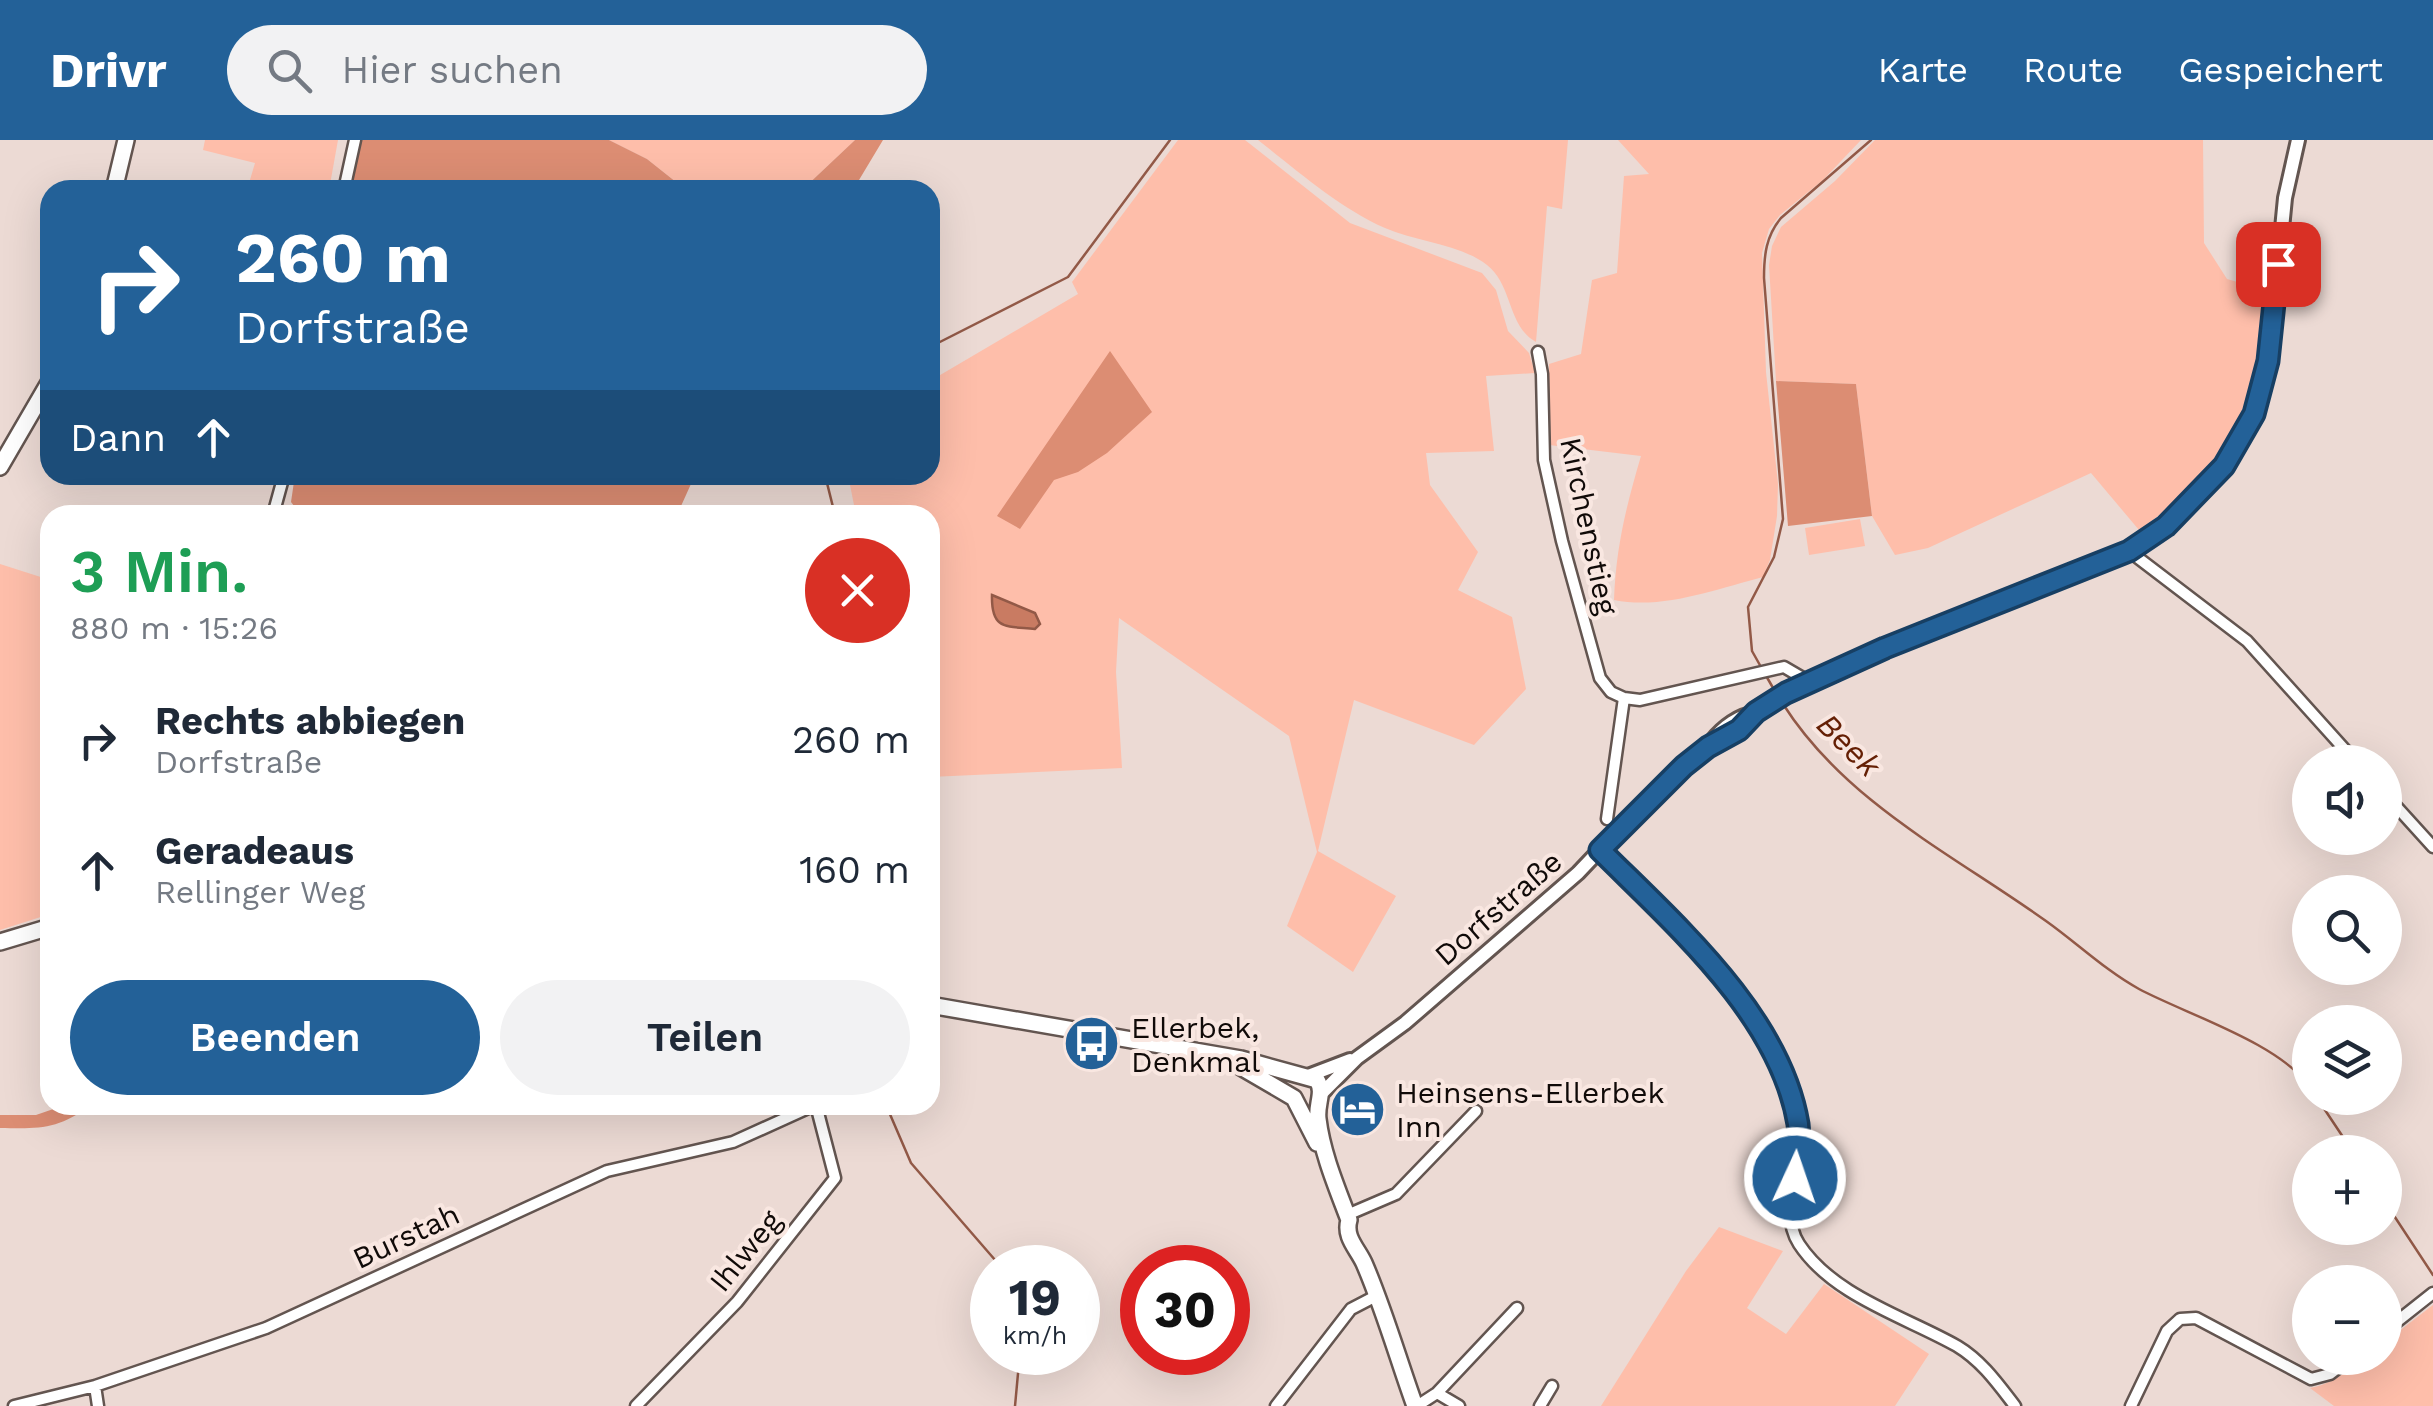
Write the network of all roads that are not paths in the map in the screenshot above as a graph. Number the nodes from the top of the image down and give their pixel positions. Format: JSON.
{"nodes":[{"id":1,"x":126,"y":140,"type":"edge"},
{"id":2,"x":354,"y":140,"type":"edge"},
{"id":3,"x":2298,"y":140,"type":"edge"},
{"id":4,"x":116,"y":180,"type":"edge"},
{"id":5,"x":346,"y":180,"type":"edge"},
{"id":6,"x":1538,"y":352,"type":"dead end"},
{"id":7,"x":40,"y":398,"type":"edge"},
{"id":8,"x":0,"y":467,"type":"edge"},
{"id":9,"x":2129,"y":551,"type":"junction"},
{"id":10,"x":1808,"y":681,"type":"junction"},
{"id":11,"x":1624,"y":698,"type":"junction"},
{"id":12,"x":2341,"y":745,"type":"edge"},
{"id":13,"x":2402,"y":811,"type":"edge"},
{"id":14,"x":1606,"y":819,"type":"dead end"},
{"id":15,"x":2431,"y":840,"type":"edge"},
{"id":16,"x":1600,"y":850,"type":"junction"},
{"id":17,"x":40,"y":930,"type":"edge"},
{"id":18,"x":0,"y":942,"type":"edge"},
{"id":19,"x":940,"y":1007,"type":"edge"},
{"id":20,"x":1212,"y":1056,"type":"junction"},
{"id":21,"x":1357,"y":1058,"type":"junction"},
{"id":22,"x":1306,"y":1076,"type":"junction"},
{"id":23,"x":1320,"y":1096,"type":"junction"},
{"id":24,"x":1296,"y":1100,"type":"junction"},
{"id":25,"x":1476,"y":1110,"type":"dead end"},
{"id":26,"x":794,"y":1115,"type":"edge"},
{"id":27,"x":819,"y":1115,"type":"edge"},
{"id":28,"x":1332,"y":1174,"type":"junction"},
{"id":29,"x":1348,"y":1217,"type":"junction"},
{"id":30,"x":2433,"y":1293,"type":"edge"},
{"id":31,"x":1376,"y":1296,"type":"junction"},
{"id":32,"x":1516,"y":1308,"type":"dead end"},
{"id":33,"x":2402,"y":1318,"type":"edge"},
{"id":34,"x":2292,"y":1369,"type":"edge"},
{"id":35,"x":95,"y":1386,"type":"junction"},
{"id":36,"x":1552,"y":1386,"type":"dead end"},
{"id":37,"x":1436,"y":1393,"type":"junction"},
{"id":38,"x":14,"y":1406,"type":"edge"},
{"id":39,"x":98,"y":1406,"type":"edge"},
{"id":40,"x":636,"y":1406,"type":"edge"},
{"id":41,"x":1276,"y":1406,"type":"edge"},
{"id":42,"x":1416,"y":1406,"type":"edge"},
{"id":43,"x":1458,"y":1406,"type":"edge"},
{"id":44,"x":1540,"y":1406,"type":"edge"},
{"id":45,"x":2015,"y":1406,"type":"edge"},
{"id":46,"x":2131,"y":1406,"type":"edge"}],
"edges":[{"from":1,"to":4,"type":"main road"},
{"from":2,"to":5,"type":"street"},
{"from":3,"to":9,"type":"street","name":"Dorfstraße"},
{"from":6,"to":11,"type":"street","name":"Kirchenstieg"},
{"from":7,"to":8,"type":"main road"},
{"from":9,"to":10,"type":"street","name":"Dorfstraße"},
{"from":9,"to":12,"type":"street"},
{"from":10,"to":11,"type":"street"},
{"from":10,"to":16,"type":"street","name":"Dorfstraße"},
{"from":11,"to":14,"type":"street"},
{"from":13,"to":15,"type":"street"},
{"from":16,"to":21,"type":"street","name":"Dorfstraße"},
{"from":16,"to":45,"type":"street"},
{"from":17,"to":18,"type":"main road"},
{"from":19,"to":20,"type":"main road"},
{"from":20,"to":22,"type":"main road"},
{"from":20,"to":24,"type":"main road"},
{"from":21,"to":22,"type":"street","name":"Dorfstraße"},
{"from":21,"to":23,"type":"street","name":"Dorfstraße"},
{"from":22,"to":23,"type":"main road"},
{"from":22,"to":24,"type":"main road"},
{"from":23,"to":24,"type":"main road"},
{"from":23,"to":28,"type":"main road"},
{"from":24,"to":28,"type":"main road"},
{"from":25,"to":29,"type":"street"},
{"from":26,"to":35,"type":"street","name":"Burstah"},
{"from":27,"to":40,"type":"street","name":"Ihlweg"},
{"from":28,"to":29,"type":"main road"},
{"from":29,"to":31,"type":"main road"},
{"from":30,"to":33,"type":"street"},
{"from":31,"to":41,"type":"street"},
{"from":31,"to":42,"type":"main road"},
{"from":32,"to":37,"type":"street"},
{"from":34,"to":46,"type":"street"},
{"from":35,"to":38,"type":"street","name":"Burstah"},
{"from":35,"to":39,"type":"street"},
{"from":36,"to":44,"type":"street"},
{"from":37,"to":42,"type":"street"},
{"from":37,"to":43,"type":"street"}]}
